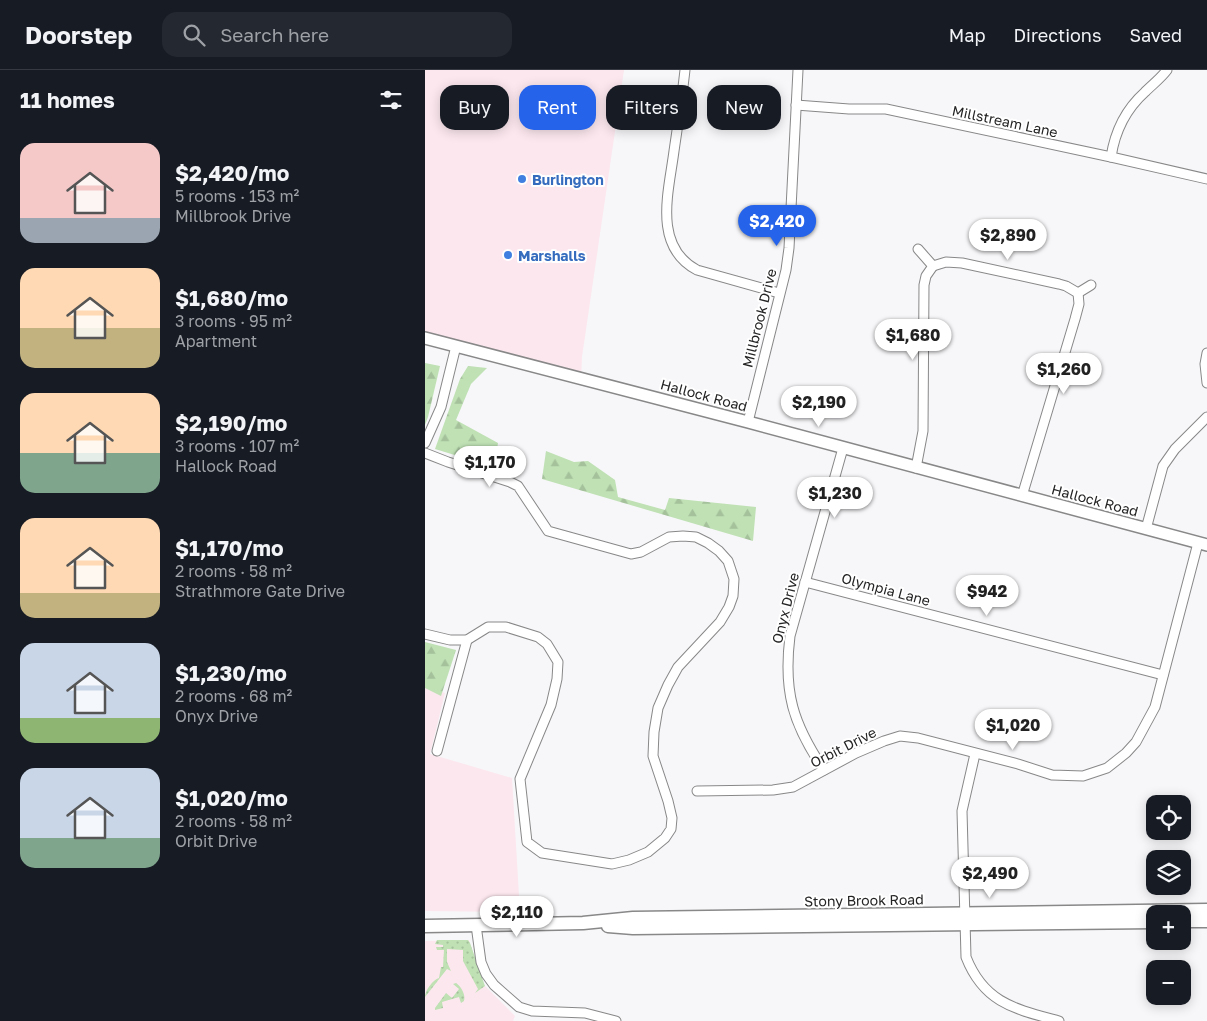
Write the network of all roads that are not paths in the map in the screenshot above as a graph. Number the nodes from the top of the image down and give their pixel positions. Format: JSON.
{"nodes":[{"id":1,"x":685,"y":70,"type":"edge"},
{"id":2,"x":798,"y":70,"type":"edge"},
{"id":3,"x":1167,"y":70,"type":"edge"},
{"id":4,"x":796,"y":105,"type":"junction"},
{"id":5,"x":1111,"y":156,"type":"junction"},
{"id":6,"x":1207,"y":178,"type":"edge"},
{"id":7,"x":918,"y":249,"type":"dead end"},
{"id":8,"x":933,"y":266,"type":"junction"},
{"id":9,"x":1091,"y":285,"type":"dead end"},
{"id":10,"x":779,"y":293,"type":"junction"},
{"id":11,"x":1078,"y":293,"type":"junction"},
{"id":12,"x":425,"y":338,"type":"edge"},
{"id":13,"x":456,"y":346,"type":"junction"},
{"id":14,"x":1207,"y":353,"type":"edge"},
{"id":15,"x":1207,"y":383,"type":"edge"},
{"id":16,"x":1207,"y":417,"type":"edge"},
{"id":17,"x":747,"y":422,"type":"junction"},
{"id":18,"x":425,"y":444,"type":"edge"},
{"id":19,"x":843,"y":448,"type":"junction"},
{"id":20,"x":425,"y":453,"type":"edge"},
{"id":21,"x":916,"y":468,"type":"junction"},
{"id":22,"x":1022,"y":496,"type":"junction"},
{"id":23,"x":1146,"y":529,"type":"junction"},
{"id":24,"x":1202,"y":544,"type":"edge"},
{"id":25,"x":805,"y":582,"type":"junction"},
{"id":26,"x":425,"y":634,"type":"edge"},
{"id":27,"x":467,"y":640,"type":"junction"},
{"id":28,"x":1163,"y":675,"type":"junction"},
{"id":29,"x":437,"y":751,"type":"dead end"},
{"id":30,"x":975,"y":754,"type":"junction"},
{"id":31,"x":824,"y":770,"type":"junction"},
{"id":32,"x":697,"y":791,"type":"dead end"},
{"id":33,"x":1207,"y":910,"type":"edge"},
{"id":34,"x":1191,"y":911,"type":"edge"},
{"id":35,"x":1146,"y":913,"type":"edge"},
{"id":36,"x":964,"y":919,"type":"junction"},
{"id":37,"x":1191,"y":921,"type":"edge"},
{"id":38,"x":1207,"y":921,"type":"edge"},
{"id":39,"x":1146,"y":922,"type":"edge"},
{"id":40,"x":477,"y":925,"type":"junction"},
{"id":41,"x":425,"y":926,"type":"edge"},
{"id":42,"x":616,"y":1021,"type":"edge"},
{"id":43,"x":1059,"y":1021,"type":"edge"}],
"edges":[{"from":1,"to":10,"type":"street"},
{"from":2,"to":4,"type":"street","name":"Millbrook Drive"},
{"from":3,"to":5,"type":"street"},
{"from":4,"to":5,"type":"street","name":"Millstream Lane"},
{"from":4,"to":10,"type":"street","name":"Millbrook Drive"},
{"from":5,"to":6,"type":"street","name":"Millstream Lane"},
{"from":7,"to":8,"type":"street"},
{"from":8,"to":11,"type":"street"},
{"from":8,"to":21,"type":"street"},
{"from":9,"to":11,"type":"street"},
{"from":10,"to":17,"type":"street","name":"Millbrook Drive"},
{"from":11,"to":22,"type":"street"},
{"from":12,"to":13,"type":"street","name":"Hallock Road"},
{"from":13,"to":17,"type":"street","name":"Hallock Road"},
{"from":13,"to":18,"type":"street"},
{"from":14,"to":15,"type":"street"},
{"from":16,"to":23,"type":"street"},
{"from":17,"to":19,"type":"street","name":"Hallock Road"},
{"from":19,"to":21,"type":"street","name":"Hallock Road"},
{"from":19,"to":25,"type":"street","name":"Onyx Drive"},
{"from":20,"to":27,"type":"street"},
{"from":21,"to":22,"type":"street","name":"Hallock Road"},
{"from":22,"to":23,"type":"street","name":"Hallock Road"},
{"from":23,"to":24,"type":"street","name":"Hallock Road"},
{"from":24,"to":28,"type":"street","name":"Orbit Drive"},
{"from":25,"to":28,"type":"street","name":"Olympia Lane"},
{"from":25,"to":31,"type":"street","name":"Onyx Drive"},
{"from":26,"to":27,"type":"street"},
{"from":27,"to":29,"type":"street"},
{"from":28,"to":30,"type":"street","name":"Orbit Drive"},
{"from":30,"to":31,"type":"street","name":"Orbit Drive"},
{"from":30,"to":36,"type":"street"},
{"from":31,"to":32,"type":"street","name":"Orbit Drive"},
{"from":33,"to":34,"type":"main road","name":"Stony Brook Road"},
{"from":35,"to":36,"type":"main road","name":"Stony Brook Road"},
{"from":36,"to":39,"type":"main road","name":"Stony Brook Road"},
{"from":36,"to":40,"type":"main road","name":"Stony Brook Road"},
{"from":36,"to":43,"type":"street"},
{"from":37,"to":38,"type":"main road"},
{"from":40,"to":41,"type":"main road","name":"Stony Brook Road"},
{"from":40,"to":42,"type":"street"}]}
